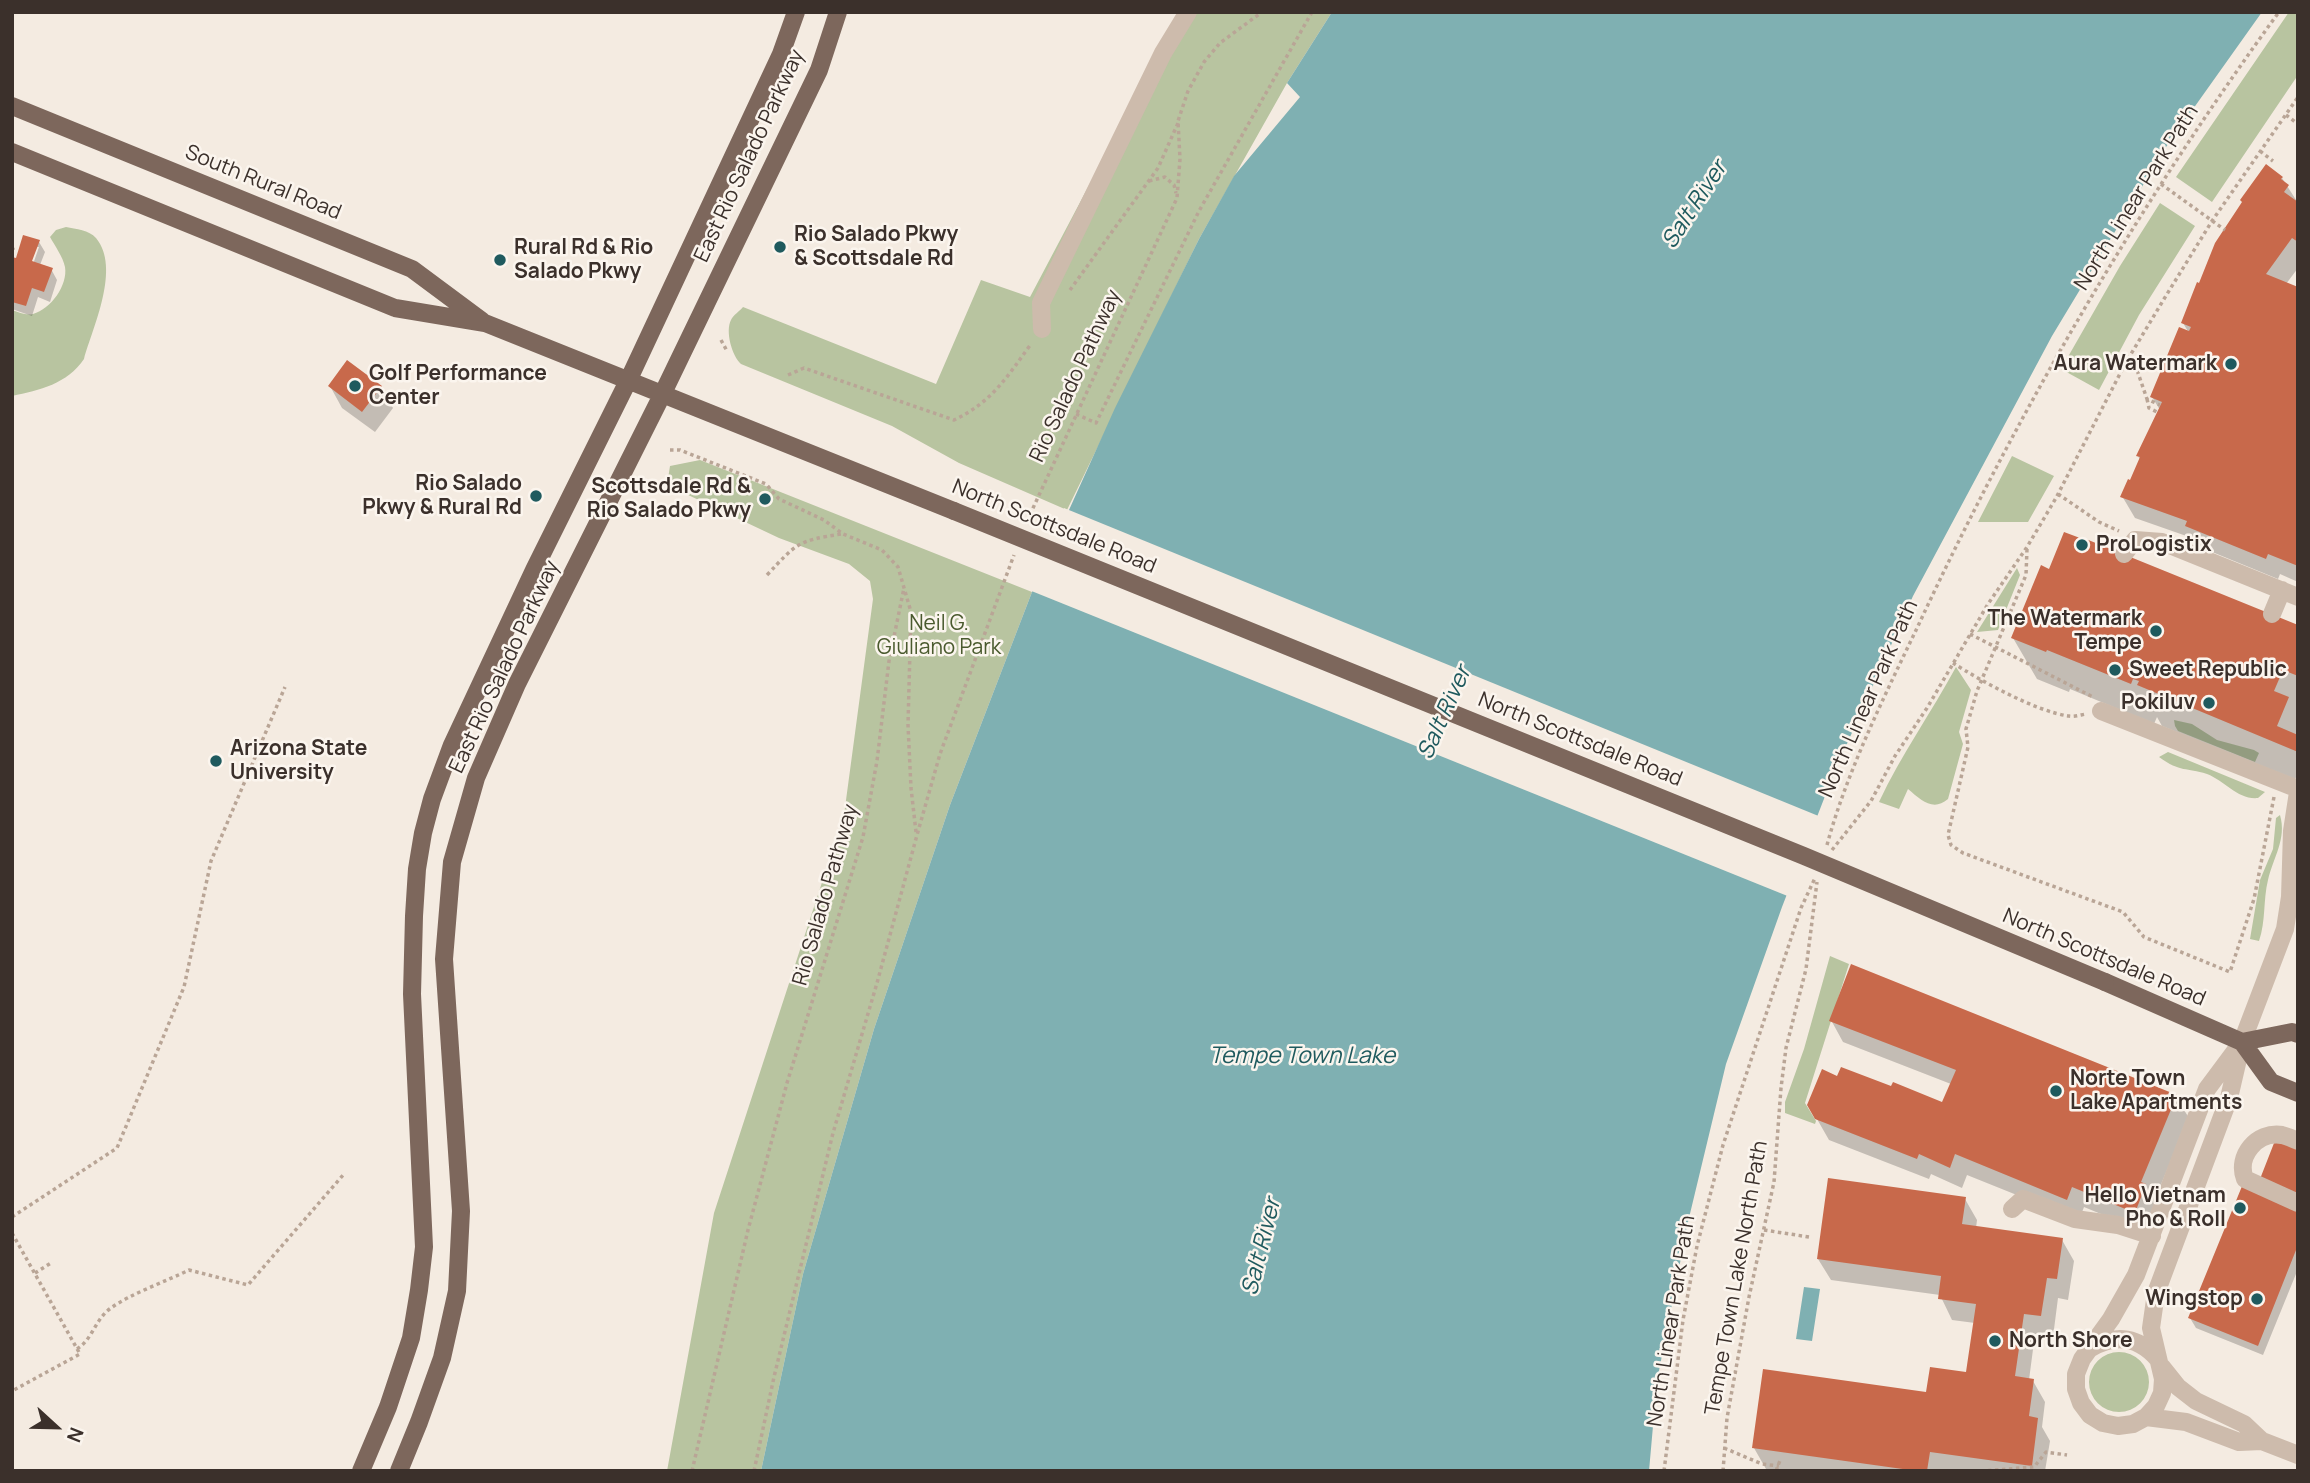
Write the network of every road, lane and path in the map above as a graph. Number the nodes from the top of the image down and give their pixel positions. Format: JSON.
{"nodes":[{"id":1,"x":796,"y":12,"type":"edge"},
{"id":2,"x":838,"y":12,"type":"edge"},
{"id":3,"x":1188,"y":12,"type":"edge"},
{"id":4,"x":1262,"y":12,"type":"edge"},
{"id":5,"x":1312,"y":12,"type":"edge"},
{"id":6,"x":2278,"y":12,"type":"edge"},
{"id":7,"x":2298,"y":97,"type":"edge"},
{"id":8,"x":12,"y":106,"type":"edge"},
{"id":9,"x":2286,"y":115,"type":"junction"},
{"id":10,"x":1178,"y":121,"type":"junction"},
{"id":11,"x":2298,"y":124,"type":"edge"},
{"id":12,"x":2260,"y":151,"type":"junction"},
{"id":13,"x":12,"y":152,"type":"edge"},
{"id":14,"x":2273,"y":161,"type":"dead end"},
{"id":15,"x":1148,"y":182,"type":"junction"},
{"id":16,"x":2161,"y":184,"type":"junction"},
{"id":17,"x":1177,"y":198,"type":"junction"},
{"id":18,"x":2212,"y":221,"type":"junction"},
{"id":19,"x":2225,"y":230,"type":"dead end"},
{"id":20,"x":1066,"y":295,"type":"dead end"},
{"id":21,"x":485,"y":323,"type":"junction"},
{"id":22,"x":1042,"y":329,"type":"joint"},
{"id":23,"x":720,"y":340,"type":"dead end"},
{"id":24,"x":727,"y":351,"type":"dead end"},
{"id":25,"x":2126,"y":364,"type":"junction"},
{"id":26,"x":788,"y":375,"type":"dead end"},
{"id":27,"x":628,"y":382,"type":"junction"},
{"id":28,"x":662,"y":395,"type":"junction"},
{"id":29,"x":2147,"y":399,"type":"junction"},
{"id":30,"x":2160,"y":405,"type":"dead end"},
{"id":31,"x":2157,"y":412,"type":"dead end"},
{"id":32,"x":1076,"y":414,"type":"junction"},
{"id":33,"x":670,"y":450,"type":"dead end"},
{"id":34,"x":2058,"y":494,"type":"junction"},
{"id":35,"x":1026,"y":524,"type":"dead end"},
{"id":36,"x":843,"y":534,"type":"junction"},
{"id":37,"x":2027,"y":547,"type":"junction"},
{"id":38,"x":2129,"y":547,"type":"joint"},
{"id":39,"x":1016,"y":549,"type":"dead end"},
{"id":40,"x":767,"y":575,"type":"dead end"},
{"id":41,"x":904,"y":588,"type":"junction"},
{"id":42,"x":2290,"y":594,"type":"edge"},
{"id":43,"x":2272,"y":614,"type":"dead end"},
{"id":44,"x":1970,"y":634,"type":"junction"},
{"id":45,"x":1995,"y":648,"type":"junction"},
{"id":46,"x":1953,"y":663,"type":"junction"},
{"id":47,"x":1981,"y":681,"type":"junction"},
{"id":48,"x":285,"y":687,"type":"dead end"},
{"id":49,"x":2101,"y":711,"type":"junction"},
{"id":50,"x":2298,"y":790,"type":"edge"},
{"id":51,"x":2274,"y":797,"type":"dead end"},
{"id":52,"x":917,"y":835,"type":"junction"},
{"id":53,"x":1826,"y":848,"type":"dead end"},
{"id":54,"x":1826,"y":860,"type":"dead end"},
{"id":55,"x":1820,"y":869,"type":"joint"},
{"id":56,"x":2298,"y":1034,"type":"edge"},
{"id":57,"x":2242,"y":1042,"type":"junction"},
{"id":58,"x":2298,"y":1093,"type":"edge"},
{"id":59,"x":2298,"y":1141,"type":"edge"},
{"id":60,"x":344,"y":1174,"type":"dead end"},
{"id":61,"x":2298,"y":1203,"type":"edge"},
{"id":62,"x":2017,"y":1204,"type":"dead end"},
{"id":63,"x":12,"y":1217,"type":"edge"},
{"id":64,"x":1764,"y":1230,"type":"junction"},
{"id":65,"x":12,"y":1233,"type":"edge"},
{"id":66,"x":2152,"y":1236,"type":"junction"},
{"id":67,"x":1809,"y":1237,"type":"dead end"},
{"id":68,"x":51,"y":1263,"type":"dead end"},
{"id":69,"x":35,"y":1273,"type":"junction"},
{"id":70,"x":2091,"y":1348,"type":"junction"},
{"id":71,"x":77,"y":1349,"type":"junction"},
{"id":72,"x":2159,"y":1362,"type":"junction"},
{"id":73,"x":12,"y":1391,"type":"edge"},
{"id":74,"x":2146,"y":1417,"type":"junction"},
{"id":75,"x":2262,"y":1441,"type":"junction"},
{"id":76,"x":1724,"y":1448,"type":"junction"},
{"id":77,"x":2067,"y":1455,"type":"dead end"},
{"id":78,"x":2298,"y":1455,"type":"edge"},
{"id":79,"x":1780,"y":1458,"type":"dead end"},
{"id":80,"x":1779,"y":1466,"type":"junction"},
{"id":81,"x":361,"y":1471,"type":"edge"},
{"id":82,"x":399,"y":1471,"type":"edge"},
{"id":83,"x":692,"y":1471,"type":"edge"},
{"id":84,"x":754,"y":1471,"type":"edge"},
{"id":85,"x":1664,"y":1471,"type":"edge"},
{"id":86,"x":1723,"y":1471,"type":"edge"},
{"id":87,"x":1776,"y":1471,"type":"edge"},
{"id":88,"x":1981,"y":1471,"type":"edge"}],
"edges":[{"from":1,"to":27,"type":"main road","name":"East Rio Salado Parkway"},
{"from":2,"to":28,"type":"main road","name":"East Rio Salado Parkway"},
{"from":3,"to":22,"type":"street"},
{"from":4,"to":10,"type":"path","name":"Rio Salado Pathway"},
{"from":5,"to":32,"type":"path"},
{"from":6,"to":16,"type":"path","name":"North Linear Park Path"},
{"from":7,"to":9,"type":"path"},
{"from":8,"to":21,"type":"main road","name":"South Rural Road"},
{"from":9,"to":11,"type":"path"},
{"from":9,"to":12,"type":"path"},
{"from":10,"to":15,"type":"path"},
{"from":10,"to":17,"type":"path","name":"Rio Salado Pathway"},
{"from":12,"to":14,"type":"path"},
{"from":12,"to":18,"type":"path"},
{"from":13,"to":21,"type":"main road","name":"South Rural Road"},
{"from":15,"to":17,"type":"path"},
{"from":15,"to":20,"type":"path"},
{"from":16,"to":18,"type":"path"},
{"from":16,"to":53,"type":"path","name":"North Linear Park Path"},
{"from":17,"to":32,"type":"path","name":"Rio Salado Pathway"},
{"from":18,"to":19,"type":"path"},
{"from":18,"to":25,"type":"path"},
{"from":21,"to":27,"type":"main road","name":"South Rural Road"},
{"from":22,"to":26,"type":"path"},
{"from":23,"to":24,"type":"path"},
{"from":25,"to":29,"type":"path"},
{"from":25,"to":34,"type":"path"},
{"from":27,"to":28,"type":"main road","name":"South Rural Road"},
{"from":27,"to":81,"type":"main road","name":"East Rio Salado Parkway"},
{"from":28,"to":57,"type":"main road","name":"North Scottsdale Road","bridge":true},
{"from":28,"to":82,"type":"main road","name":"East Rio Salado Parkway"},
{"from":29,"to":30,"type":"path"},
{"from":29,"to":31,"type":"path"},
{"from":32,"to":35,"type":"path","name":"Rio Salado Pathway"},
{"from":33,"to":36,"type":"path"},
{"from":34,"to":37,"type":"path"},
{"from":34,"to":38,"type":"path"},
{"from":36,"to":40,"type":"path"},
{"from":36,"to":41,"type":"path"},
{"from":37,"to":44,"type":"path"},
{"from":37,"to":45,"type":"path"},
{"from":38,"to":42,"type":"street"},
{"from":39,"to":52,"type":"path"},
{"from":41,"to":52,"type":"path"},
{"from":41,"to":83,"type":"path","name":"Rio Salado Pathway"},
{"from":42,"to":43,"type":"street"},
{"from":44,"to":45,"type":"path"},
{"from":44,"to":46,"type":"path"},
{"from":45,"to":47,"type":"path"},
{"from":45,"to":49,"type":"path"},
{"from":46,"to":47,"type":"path"},
{"from":46,"to":54,"type":"path"},
{"from":47,"to":49,"type":"path"},
{"from":47,"to":51,"type":"path"},
{"from":48,"to":63,"type":"path"},
{"from":49,"to":50,"type":"street"},
{"from":50,"to":57,"type":"street"},
{"from":52,"to":84,"type":"path"},
{"from":55,"to":64,"type":"path","name":"Tempe Town Lake North Path"},
{"from":55,"to":85,"type":"path","name":"North Linear Park Path"},
{"from":56,"to":57,"type":"main road"},
{"from":57,"to":58,"type":"main road"},
{"from":57,"to":66,"type":"street"},
{"from":57,"to":72,"type":"street"},
{"from":59,"to":61,"type":"street"},
{"from":60,"to":71,"type":"path"},
{"from":62,"to":66,"type":"street"},
{"from":64,"to":67,"type":"path"},
{"from":64,"to":76,"type":"path","name":"Tempe Town Lake North Path"},
{"from":65,"to":69,"type":"path"},
{"from":66,"to":70,"type":"street"},
{"from":68,"to":69,"type":"path"},
{"from":69,"to":71,"type":"path"},
{"from":70,"to":72,"type":"street"},
{"from":70,"to":74,"type":"street"},
{"from":71,"to":73,"type":"path"},
{"from":72,"to":74,"type":"street"},
{"from":72,"to":75,"type":"street"},
{"from":74,"to":75,"type":"street"},
{"from":75,"to":78,"type":"street"},
{"from":76,"to":80,"type":"path"},
{"from":76,"to":86,"type":"path","name":"Tempe Town Lake North Path"},
{"from":77,"to":88,"type":"path"},
{"from":79,"to":80,"type":"path"},
{"from":80,"to":87,"type":"path"}]}
